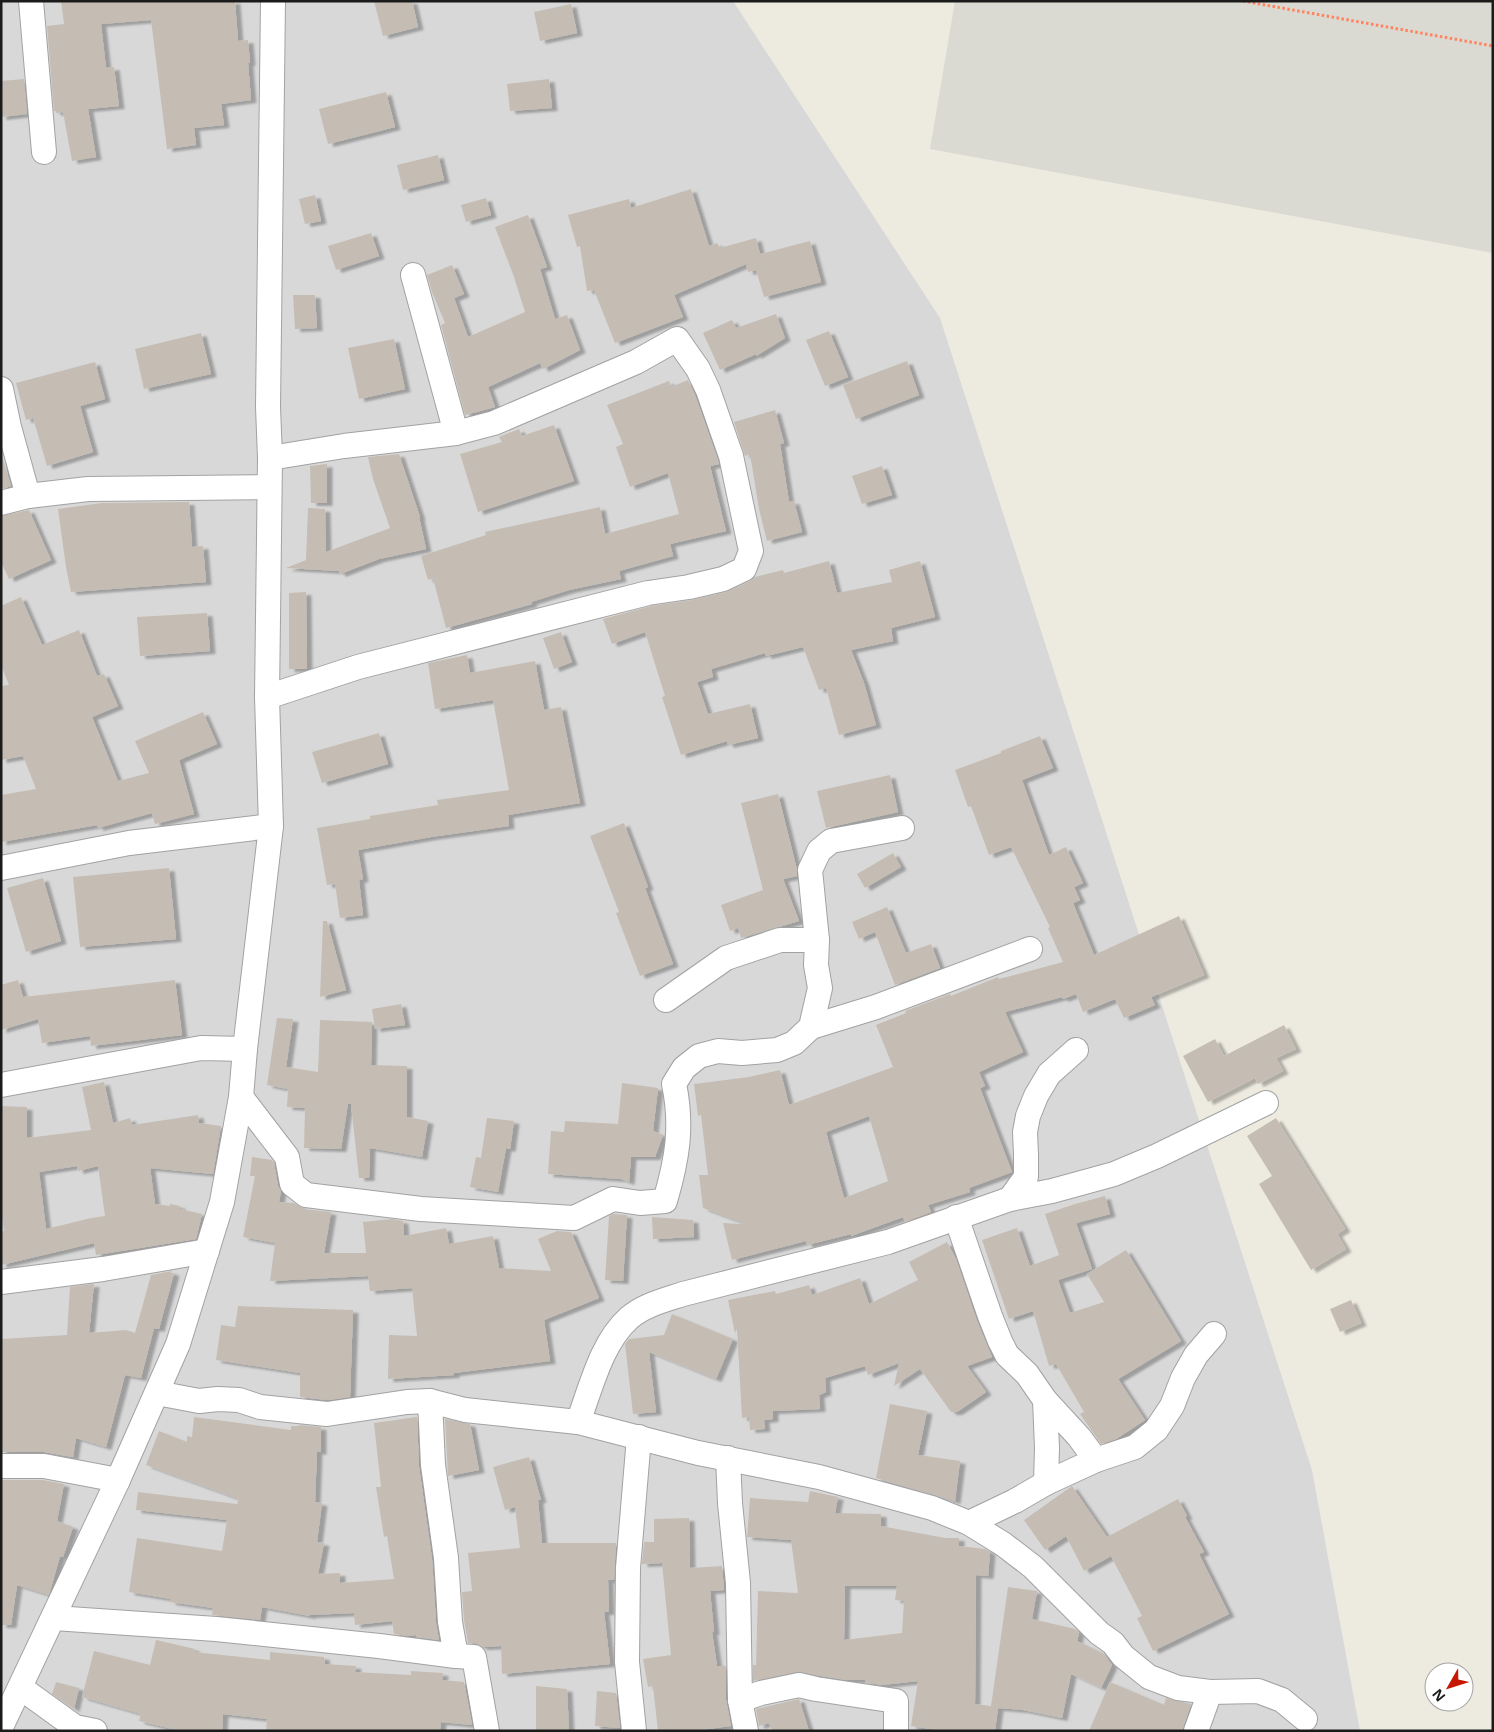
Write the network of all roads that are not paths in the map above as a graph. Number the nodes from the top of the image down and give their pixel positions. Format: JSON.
{"nodes":[{"id":1,"x":31,"y":1,"type":"edge"},
{"id":2,"x":273,"y":1,"type":"edge"},
{"id":3,"x":44,"y":152,"type":"dead end"},
{"id":4,"x":413,"y":275,"type":"dead end"},
{"id":5,"x":1,"y":389,"type":"edge"},
{"id":6,"x":456,"y":433,"type":"junction"},
{"id":7,"x":270,"y":458,"type":"junction"},
{"id":8,"x":269,"y":487,"type":"junction"},
{"id":9,"x":28,"y":496,"type":"junction"},
{"id":10,"x":1,"y":503,"type":"edge"},
{"id":11,"x":266,"y":697,"type":"junction"},
{"id":12,"x":271,"y":826,"type":"junction"},
{"id":13,"x":902,"y":828,"type":"dead end"},
{"id":14,"x":1,"y":868,"type":"edge"},
{"id":15,"x":818,"y":940,"type":"junction"},
{"id":16,"x":1030,"y":949,"type":"dead end"},
{"id":17,"x":666,"y":1000,"type":"dead end"},
{"id":18,"x":811,"y":1027,"type":"junction"},
{"id":19,"x":245,"y":1049,"type":"junction"},
{"id":20,"x":1076,"y":1050,"type":"dead end"},
{"id":21,"x":1,"y":1085,"type":"edge"},
{"id":22,"x":241,"y":1097,"type":"junction"},
{"id":23,"x":1266,"y":1103,"type":"dead end"},
{"id":24,"x":1010,"y":1199,"type":"junction"},
{"id":25,"x":956,"y":1217,"type":"junction"},
{"id":26,"x":207,"y":1251,"type":"junction"},
{"id":27,"x":1,"y":1282,"type":"edge"},
{"id":28,"x":1214,"y":1334,"type":"dead end"},
{"id":29,"x":156,"y":1394,"type":"junction"},
{"id":30,"x":430,"y":1400,"type":"junction"},
{"id":31,"x":1045,"y":1400,"type":"junction"},
{"id":32,"x":578,"y":1422,"type":"junction"},
{"id":33,"x":639,"y":1437,"type":"junction"},
{"id":34,"x":728,"y":1458,"type":"junction"},
{"id":35,"x":1096,"y":1460,"type":"junction"},
{"id":36,"x":1,"y":1466,"type":"edge"},
{"id":37,"x":118,"y":1480,"type":"junction"},
{"id":38,"x":1046,"y":1483,"type":"junction"},
{"id":39,"x":969,"y":1523,"type":"junction"},
{"id":40,"x":54,"y":1618,"type":"junction"},
{"id":41,"x":456,"y":1656,"type":"junction"},
{"id":42,"x":21,"y":1688,"type":"junction"},
{"id":43,"x":1210,"y":1692,"type":"junction"},
{"id":44,"x":740,"y":1700,"type":"junction"},
{"id":45,"x":1305,"y":1719,"type":"dead end"},
{"id":46,"x":1,"y":1727,"type":"edge"},
{"id":47,"x":95,"y":1731,"type":"edge"},
{"id":48,"x":487,"y":1731,"type":"edge"},
{"id":49,"x":634,"y":1731,"type":"edge"},
{"id":50,"x":746,"y":1731,"type":"edge"},
{"id":51,"x":896,"y":1731,"type":"edge"},
{"id":52,"x":1196,"y":1731,"type":"edge"}],
"edges":[{"from":1,"to":3,"type":"street"},
{"from":2,"to":7,"type":"street"},
{"from":4,"to":6,"type":"street"},
{"from":5,"to":9,"type":"street"},
{"from":6,"to":7,"type":"street"},
{"from":6,"to":11,"type":"street"},
{"from":7,"to":8,"type":"street"},
{"from":8,"to":9,"type":"street"},
{"from":8,"to":11,"type":"street"},
{"from":9,"to":10,"type":"street"},
{"from":11,"to":12,"type":"street"},
{"from":12,"to":14,"type":"street"},
{"from":12,"to":19,"type":"street"},
{"from":13,"to":15,"type":"street"},
{"from":15,"to":17,"type":"street"},
{"from":15,"to":18,"type":"street"},
{"from":16,"to":18,"type":"street"},
{"from":18,"to":22,"type":"street"},
{"from":19,"to":21,"type":"street"},
{"from":19,"to":22,"type":"street"},
{"from":20,"to":24,"type":"street"},
{"from":22,"to":26,"type":"street"},
{"from":23,"to":24,"type":"street"},
{"from":24,"to":25,"type":"street"},
{"from":25,"to":31,"type":"street"},
{"from":25,"to":32,"type":"street"},
{"from":26,"to":27,"type":"street"},
{"from":26,"to":29,"type":"street"},
{"from":28,"to":35,"type":"street"},
{"from":29,"to":30,"type":"street"},
{"from":29,"to":37,"type":"street"},
{"from":30,"to":32,"type":"street"},
{"from":30,"to":41,"type":"street"},
{"from":31,"to":35,"type":"street"},
{"from":31,"to":38,"type":"street"},
{"from":32,"to":33,"type":"street"},
{"from":33,"to":34,"type":"street"},
{"from":33,"to":49,"type":"street"},
{"from":34,"to":39,"type":"street"},
{"from":34,"to":44,"type":"street"},
{"from":35,"to":38,"type":"street"},
{"from":36,"to":37,"type":"street"},
{"from":37,"to":40,"type":"street"},
{"from":38,"to":39,"type":"street"},
{"from":39,"to":43,"type":"street"},
{"from":40,"to":41,"type":"street"},
{"from":40,"to":42,"type":"street"},
{"from":41,"to":48,"type":"street"},
{"from":42,"to":46,"type":"street"},
{"from":42,"to":47,"type":"street"},
{"from":43,"to":45,"type":"street"},
{"from":43,"to":52,"type":"street"},
{"from":44,"to":50,"type":"street"},
{"from":44,"to":51,"type":"street"}]}
